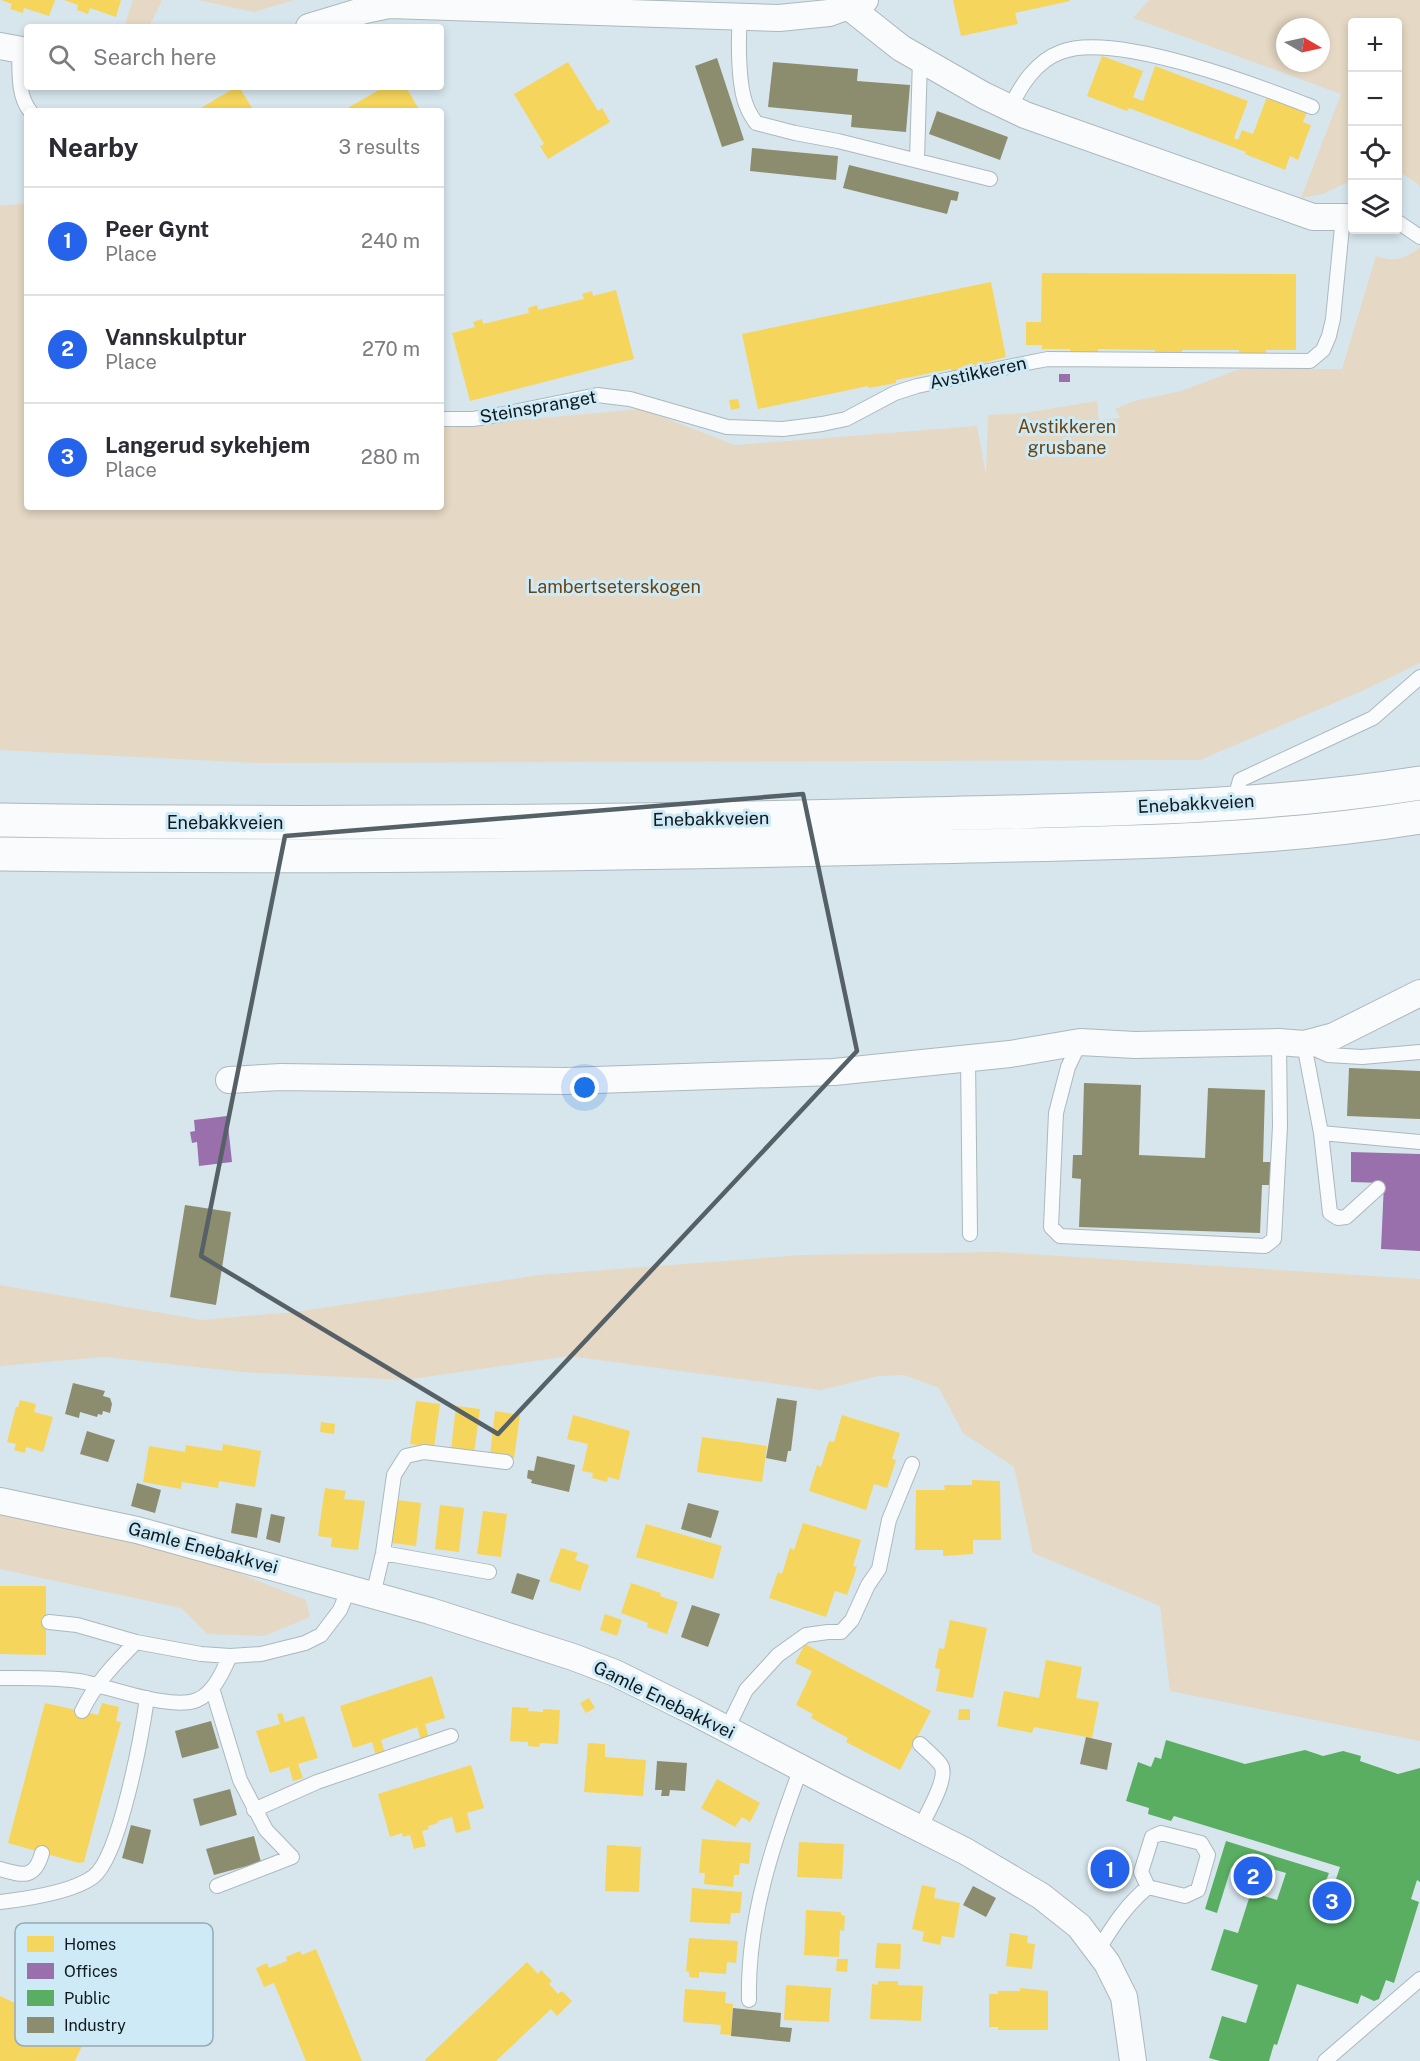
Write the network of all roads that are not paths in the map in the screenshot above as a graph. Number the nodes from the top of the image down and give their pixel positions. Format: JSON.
{"nodes":[{"id":1,"x":388,"y":3,"type":"edge"},
{"id":2,"x":856,"y":3,"type":"edge"},
{"id":3,"x":740,"y":18,"type":"junction"},
{"id":4,"x":319,"y":24,"type":"edge"},
{"id":5,"x":15,"y":49,"type":"edge"},
{"id":6,"x":920,"y":59,"type":"junction"},
{"id":7,"x":1312,"y":107,"type":"dead end"},
{"id":8,"x":28,"y":108,"type":"edge"},
{"id":9,"x":1010,"y":108,"type":"junction"},
{"id":10,"x":916,"y":160,"type":"junction"},
{"id":11,"x":990,"y":179,"type":"dead end"},
{"id":12,"x":1348,"y":217,"type":"edge"},
{"id":13,"x":1402,"y":225,"type":"edge"},
{"id":14,"x":1420,"y":237,"type":"edge"},
{"id":15,"x":669,"y":410,"type":"joint"},
{"id":16,"x":444,"y":419,"type":"edge"},
{"id":17,"x":1420,"y":677,"type":"edge"},
{"id":18,"x":1420,"y":783,"type":"edge"},
{"id":19,"x":1234,"y":804,"type":"junction"},
{"id":20,"x":1420,"y":817,"type":"edge"},
{"id":21,"x":0,"y":820,"type":"edge"},
{"id":22,"x":0,"y":854,"type":"edge"},
{"id":23,"x":1420,"y":993,"type":"edge"},
{"id":24,"x":1080,"y":1042,"type":"junction"},
{"id":25,"x":1279,"y":1042,"type":"junction"},
{"id":26,"x":1304,"y":1044,"type":"junction"},
{"id":27,"x":1420,"y":1052,"type":"edge"},
{"id":28,"x":968,"y":1058,"type":"junction"},
{"id":29,"x":229,"y":1080,"type":"dead end"},
{"id":30,"x":1321,"y":1133,"type":"junction"},
{"id":31,"x":1420,"y":1142,"type":"edge"},
{"id":32,"x":1378,"y":1188,"type":"dead end"},
{"id":33,"x":970,"y":1234,"type":"dead end"},
{"id":34,"x":506,"y":1462,"type":"dead end"},
{"id":35,"x":912,"y":1464,"type":"dead end"},
{"id":36,"x":0,"y":1501,"type":"edge"},
{"id":37,"x":383,"y":1553,"type":"junction"},
{"id":38,"x":489,"y":1572,"type":"dead end"},
{"id":39,"x":361,"y":1592,"type":"junction"},
{"id":40,"x":49,"y":1622,"type":"dead end"},
{"id":41,"x":136,"y":1642,"type":"junction"},
{"id":42,"x":230,"y":1656,"type":"junction"},
{"id":43,"x":0,"y":1678,"type":"edge"},
{"id":44,"x":98,"y":1685,"type":"junction"},
{"id":45,"x":212,"y":1688,"type":"junction"},
{"id":46,"x":147,"y":1698,"type":"junction"},
{"id":47,"x":82,"y":1711,"type":"dead end"},
{"id":48,"x":727,"y":1729,"type":"junction"},
{"id":49,"x":452,"y":1736,"type":"dead end"},
{"id":50,"x":921,"y":1744,"type":"dead end"},
{"id":51,"x":801,"y":1768,"type":"junction"},
{"id":52,"x":254,"y":1810,"type":"junction"},
{"id":53,"x":920,"y":1828,"type":"junction"},
{"id":54,"x":42,"y":1853,"type":"dead end"},
{"id":55,"x":0,"y":1869,"type":"edge"},
{"id":56,"x":217,"y":1886,"type":"dead end"},
{"id":57,"x":1148,"y":1887,"type":"junction"},
{"id":58,"x":0,"y":1902,"type":"edge"},
{"id":59,"x":1098,"y":1950,"type":"junction"},
{"id":60,"x":1420,"y":1979,"type":"edge"},
{"id":61,"x":749,"y":2000,"type":"dead end"},
{"id":62,"x":1133,"y":2061,"type":"edge"},
{"id":63,"x":1325,"y":2061,"type":"edge"}],
"edges":[{"from":1,"to":3,"type":"street"},
{"from":1,"to":4,"type":"street"},
{"from":2,"to":3,"type":"street"},
{"from":2,"to":6,"type":"street"},
{"from":3,"to":10,"type":"lane"},
{"from":5,"to":8,"type":"lane"},
{"from":6,"to":9,"type":"street"},
{"from":6,"to":10,"type":"lane"},
{"from":7,"to":9,"type":"lane"},
{"from":9,"to":12,"type":"street"},
{"from":10,"to":11,"type":"lane"},
{"from":12,"to":15,"type":"lane","name":"Avstikkeren"},
{"from":13,"to":14,"type":"lane"},
{"from":15,"to":16,"type":"lane","name":"Steinspranget"},
{"from":17,"to":19,"type":"lane"},
{"from":18,"to":19,"type":"highway","name":"Enebakkveien"},
{"from":19,"to":21,"type":"highway","name":"Enebakkveien"},
{"from":20,"to":22,"type":"highway","name":"Enebakkveien"},
{"from":23,"to":26,"type":"street"},
{"from":24,"to":25,"type":"street"},
{"from":24,"to":25,"type":"lane"},
{"from":24,"to":28,"type":"street"},
{"from":25,"to":26,"type":"street"},
{"from":26,"to":27,"type":"lane"},
{"from":26,"to":30,"type":"lane"},
{"from":28,"to":29,"type":"street"},
{"from":28,"to":33,"type":"lane"},
{"from":30,"to":31,"type":"lane"},
{"from":30,"to":32,"type":"lane"},
{"from":34,"to":37,"type":"lane"},
{"from":35,"to":48,"type":"lane"},
{"from":36,"to":39,"type":"street","name":"Gamle Enebakkvei"},
{"from":37,"to":38,"type":"lane"},
{"from":37,"to":39,"type":"lane"},
{"from":39,"to":42,"type":"lane"},
{"from":39,"to":48,"type":"street","name":"Gamle Enebakkvei"},
{"from":40,"to":41,"type":"lane"},
{"from":41,"to":42,"type":"lane"},
{"from":41,"to":44,"type":"lane"},
{"from":42,"to":45,"type":"lane"},
{"from":43,"to":44,"type":"lane"},
{"from":44,"to":46,"type":"lane"},
{"from":44,"to":47,"type":"lane"},
{"from":45,"to":46,"type":"lane"},
{"from":45,"to":52,"type":"lane"},
{"from":46,"to":58,"type":"lane"},
{"from":48,"to":51,"type":"street","name":"Gamle Enebakkvei"},
{"from":49,"to":52,"type":"lane"},
{"from":50,"to":53,"type":"lane"},
{"from":51,"to":53,"type":"street","name":"Gamle Enebakkvei"},
{"from":51,"to":61,"type":"lane"},
{"from":52,"to":56,"type":"lane"},
{"from":53,"to":59,"type":"street","name":"Gamle Enebakkvei"},
{"from":54,"to":55,"type":"lane"},
{"from":57,"to":57,"type":"lane"},
{"from":57,"to":59,"type":"lane"},
{"from":59,"to":62,"type":"street","name":"Gamle Enebakkvei"},
{"from":60,"to":63,"type":"lane"}]}
